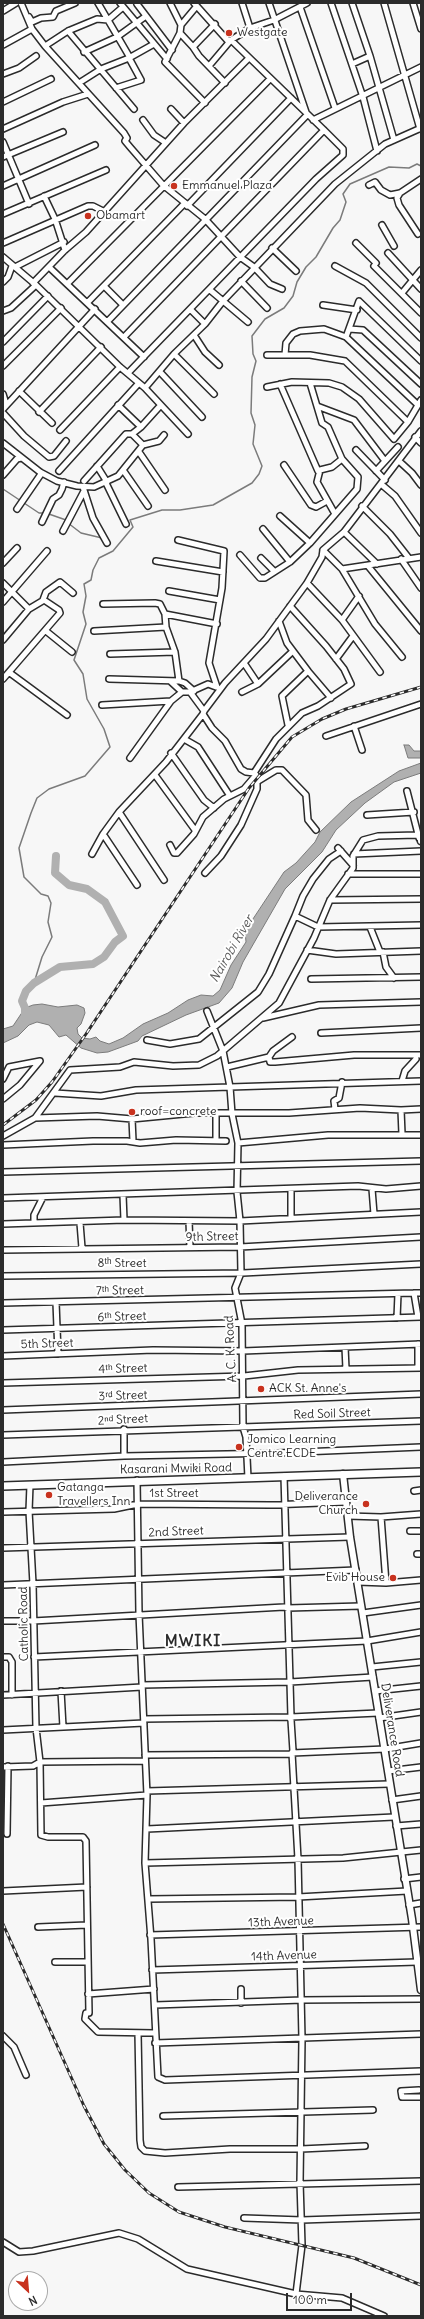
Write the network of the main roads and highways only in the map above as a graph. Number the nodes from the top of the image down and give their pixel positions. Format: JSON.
{"nodes":[{"id":1,"x":421,"y":1472,"type":"edge"},
{"id":2,"x":3,"y":1486,"type":"edge"}],
"edges":[{"from":1,"to":2,"type":"main road","name":"Kasarani Mwiki Road"}]}
